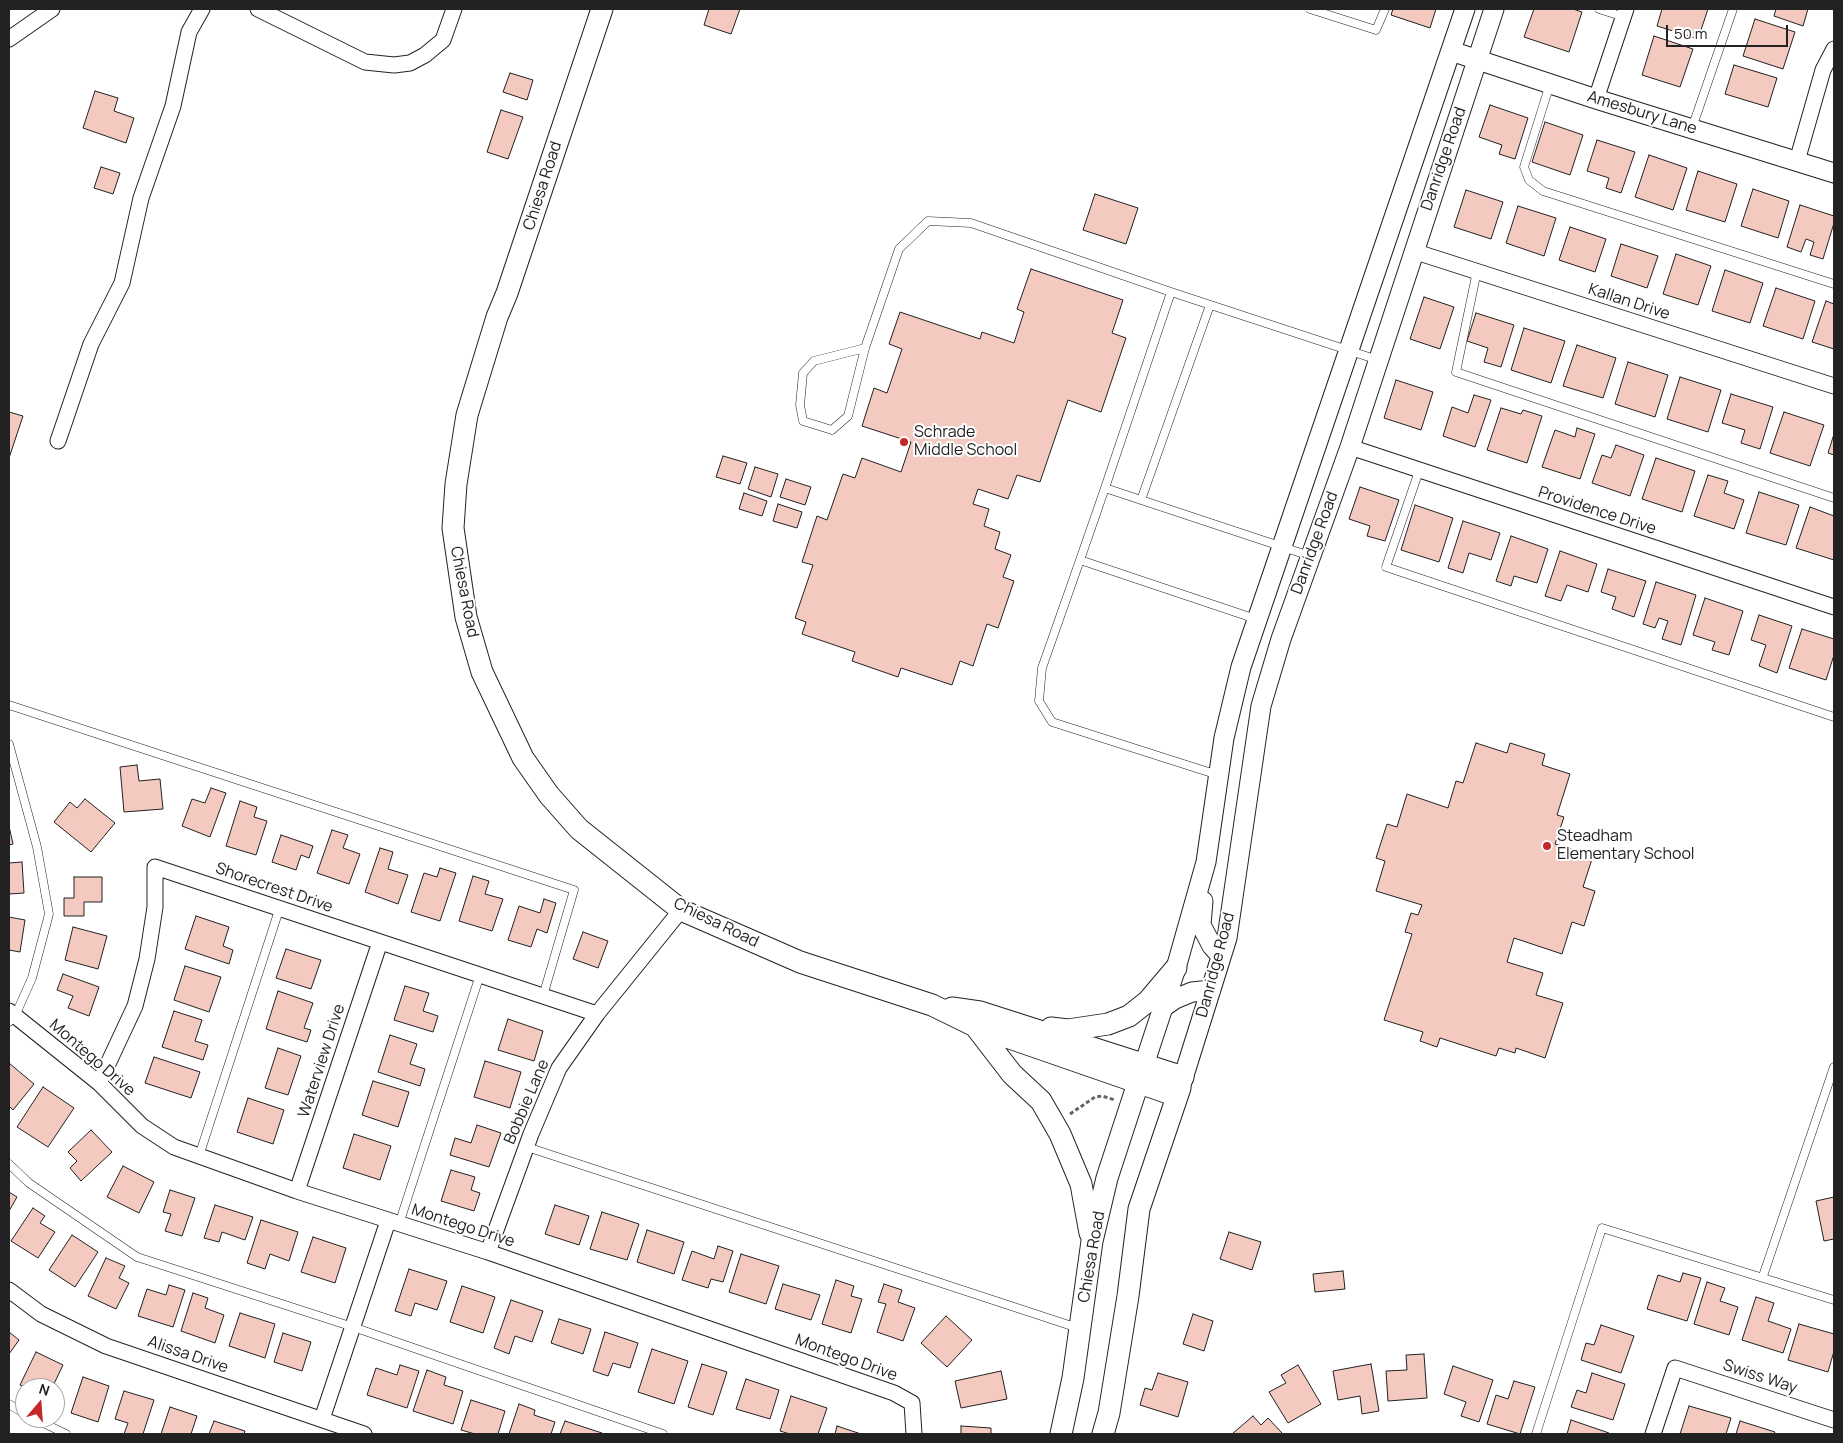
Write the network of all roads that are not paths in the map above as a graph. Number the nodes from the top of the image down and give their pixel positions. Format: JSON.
{"nodes":[{"id":1,"x":52,"y":9,"type":"edge"},
{"id":2,"x":202,"y":9,"type":"edge"},
{"id":3,"x":258,"y":9,"type":"edge"},
{"id":4,"x":454,"y":9,"type":"edge"},
{"id":5,"x":602,"y":9,"type":"edge"},
{"id":6,"x":1310,"y":9,"type":"edge"},
{"id":7,"x":1385,"y":9,"type":"edge"},
{"id":8,"x":1465,"y":9,"type":"edge"},
{"id":9,"x":1494,"y":9,"type":"edge"},
{"id":10,"x":1599,"y":9,"type":"edge"},
{"id":11,"x":1733,"y":9,"type":"edge"},
{"id":12,"x":1625,"y":13,"type":"edge"},
{"id":13,"x":9,"y":39,"type":"edge"},
{"id":14,"x":1834,"y":49,"type":"edge"},
{"id":15,"x":1451,"y":51,"type":"junction"},
{"id":16,"x":1478,"y":60,"type":"junction"},
{"id":17,"x":1550,"y":84,"type":"junction"},
{"id":18,"x":1596,"y":99,"type":"junction"},
{"id":19,"x":1692,"y":128,"type":"junction"},
{"id":20,"x":1797,"y":161,"type":"junction"},
{"id":21,"x":1834,"y":173,"type":"edge"},
{"id":22,"x":1414,"y":251,"type":"junction"},
{"id":23,"x":1477,"y":271,"type":"junction"},
{"id":24,"x":1834,"y":284,"type":"edge"},
{"id":25,"x":1171,"y":292,"type":"junction"},
{"id":26,"x":1210,"y":305,"type":"junction"},
{"id":27,"x":865,"y":348,"type":"junction"},
{"id":28,"x":1348,"y":352,"type":"junction"},
{"id":29,"x":1378,"y":360,"type":"junction"},
{"id":30,"x":1834,"y":386,"type":"edge"},
{"id":31,"x":58,"y":441,"type":"dead end"},
{"id":32,"x":1350,"y":447,"type":"junction"},
{"id":33,"x":1419,"y":471,"type":"junction"},
{"id":34,"x":1105,"y":488,"type":"junction"},
{"id":35,"x":1834,"y":498,"type":"edge"},
{"id":36,"x":1141,"y":500,"type":"junction"},
{"id":37,"x":1281,"y":548,"type":"junction"},
{"id":38,"x":1310,"y":556,"type":"junction"},
{"id":39,"x":1080,"y":560,"type":"junction"},
{"id":40,"x":1834,"y":607,"type":"edge"},
{"id":41,"x":1258,"y":619,"type":"junction"},
{"id":42,"x":9,"y":705,"type":"edge"},
{"id":43,"x":1834,"y":717,"type":"edge"},
{"id":44,"x":9,"y":744,"type":"edge"},
{"id":45,"x":1218,"y":775,"type":"junction"},
{"id":46,"x":1206,"y":862,"type":"junction"},
{"id":47,"x":280,"y":907,"type":"junction"},
{"id":48,"x":681,"y":910,"type":"junction"},
{"id":49,"x":380,"y":942,"type":"junction"},
{"id":50,"x":1221,"y":956,"type":"junction"},
{"id":51,"x":1176,"y":968,"type":"junction"},
{"id":52,"x":480,"y":975,"type":"junction"},
{"id":53,"x":1211,"y":990,"type":"junction"},
{"id":54,"x":543,"y":996,"type":"junction"},
{"id":55,"x":932,"y":1005,"type":"junction"},
{"id":56,"x":1162,"y":1008,"type":"junction"},
{"id":57,"x":597,"y":1014,"type":"junction"},
{"id":58,"x":11,"y":1016,"type":"edge"},
{"id":59,"x":1011,"y":1022,"type":"junction"},
{"id":60,"x":975,"y":1026,"type":"junction"},
{"id":61,"x":1834,"y":1068,"type":"edge"},
{"id":62,"x":1141,"y":1074,"type":"junction"},
{"id":63,"x":99,"y":1083,"type":"junction"},
{"id":64,"x":1180,"y":1087,"type":"junction"},
{"id":65,"x":527,"y":1147,"type":"junction"},
{"id":66,"x":199,"y":1156,"type":"junction"},
{"id":67,"x":9,"y":1164,"type":"edge"},
{"id":68,"x":297,"y":1192,"type":"junction"},
{"id":69,"x":393,"y":1223,"type":"junction"},
{"id":70,"x":1092,"y":1241,"type":"junction"},
{"id":71,"x":488,"y":1252,"type":"junction"},
{"id":72,"x":1763,"y":1276,"type":"junction"},
{"id":73,"x":9,"y":1290,"type":"edge"},
{"id":74,"x":1834,"y":1300,"type":"edge"},
{"id":75,"x":353,"y":1326,"type":"junction"},
{"id":76,"x":1080,"y":1329,"type":"junction"},
{"id":77,"x":322,"y":1419,"type":"junction"},
{"id":78,"x":1834,"y":1420,"type":"edge"},
{"id":79,"x":54,"y":1428,"type":"edge"},
{"id":80,"x":66,"y":1434,"type":"edge"},
{"id":81,"x":364,"y":1434,"type":"edge"},
{"id":82,"x":663,"y":1434,"type":"edge"},
{"id":83,"x":914,"y":1434,"type":"edge"},
{"id":84,"x":1061,"y":1434,"type":"edge"},
{"id":85,"x":1103,"y":1434,"type":"edge"},
{"id":86,"x":1536,"y":1434,"type":"edge"},
{"id":87,"x":1653,"y":1434,"type":"edge"}],
"edges":[{"from":1,"to":13,"type":"street"},
{"from":2,"to":31,"type":"street"},
{"from":3,"to":4,"type":"street"},
{"from":5,"to":48,"type":"main road","name":"Chiesa Road"},
{"from":6,"to":7,"type":"lane"},
{"from":8,"to":15,"type":"street","name":"Danridge Road"},
{"from":9,"to":16,"type":"street","name":"Danridge Road"},
{"from":10,"to":12,"type":"lane"},
{"from":11,"to":19,"type":"lane"},
{"from":12,"to":18,"type":"street"},
{"from":14,"to":20,"type":"street"},
{"from":15,"to":16,"type":"street","name":"Amesbury Lane"},
{"from":15,"to":28,"type":"street","name":"Danridge Road"},
{"from":16,"to":17,"type":"street","name":"Amesbury Lane"},
{"from":16,"to":22,"type":"street","name":"Danridge Road"},
{"from":17,"to":18,"type":"street","name":"Amesbury Lane"},
{"from":17,"to":24,"type":"lane"},
{"from":18,"to":19,"type":"street","name":"Amesbury Lane"},
{"from":19,"to":20,"type":"street","name":"Amesbury Lane"},
{"from":20,"to":21,"type":"street","name":"Amesbury Lane"},
{"from":22,"to":23,"type":"street","name":"Kallan Drive"},
{"from":22,"to":29,"type":"street","name":"Danridge Road"},
{"from":23,"to":30,"type":"street","name":"Kallan Drive"},
{"from":23,"to":35,"type":"lane"},
{"from":25,"to":26,"type":"lane"},
{"from":25,"to":27,"type":"lane"},
{"from":25,"to":34,"type":"lane"},
{"from":26,"to":28,"type":"lane"},
{"from":26,"to":36,"type":"lane"},
{"from":27,"to":27,"type":"lane"},
{"from":28,"to":29,"type":"lane"},
{"from":28,"to":37,"type":"street","name":"Danridge Road"},
{"from":29,"to":32,"type":"street","name":"Danridge Road"},
{"from":32,"to":33,"type":"street","name":"Providence Drive"},
{"from":32,"to":38,"type":"street","name":"Danridge Road"},
{"from":33,"to":40,"type":"street","name":"Providence Drive"},
{"from":33,"to":43,"type":"lane"},
{"from":34,"to":36,"type":"lane"},
{"from":34,"to":39,"type":"lane"},
{"from":36,"to":37,"type":"lane"},
{"from":37,"to":38,"type":"lane"},
{"from":37,"to":41,"type":"street","name":"Danridge Road"},
{"from":38,"to":50,"type":"street","name":"Danridge Road"},
{"from":39,"to":41,"type":"lane"},
{"from":39,"to":45,"type":"lane"},
{"from":41,"to":45,"type":"street","name":"Danridge Road"},
{"from":42,"to":54,"type":"lane"},
{"from":44,"to":58,"type":"lane"},
{"from":45,"to":46,"type":"street","name":"Danridge Road"},
{"from":46,"to":50,"type":"street"},
{"from":46,"to":51,"type":"street","name":"Danridge Road"},
{"from":47,"to":49,"type":"street","name":"Shorecrest Drive"},
{"from":47,"to":63,"type":"street","name":"Shorecrest Drive"},
{"from":47,"to":66,"type":"lane"},
{"from":48,"to":55,"type":"main road","name":"Chiesa Road"},
{"from":48,"to":57,"type":"street","name":"Bobbie Lane"},
{"from":49,"to":52,"type":"street","name":"Shorecrest Drive"},
{"from":49,"to":68,"type":"street","name":"Waterview Drive"},
{"from":50,"to":53,"type":"street","name":"Danridge Road"},
{"from":51,"to":56,"type":"street","name":"Danridge Road"},
{"from":51,"to":59,"type":"main road"},
{"from":52,"to":54,"type":"street","name":"Shorecrest Drive"},
{"from":52,"to":69,"type":"lane"},
{"from":53,"to":56,"type":"street"},
{"from":53,"to":64,"type":"street","name":"Danridge Road"},
{"from":54,"to":57,"type":"street","name":"Shorecrest Drive"},
{"from":55,"to":59,"type":"main road","name":"Chiesa Road"},
{"from":55,"to":60,"type":"main road","name":"Chiesa Road"},
{"from":56,"to":62,"type":"street","name":"Danridge Road"},
{"from":57,"to":65,"type":"street","name":"Bobbie Lane"},
{"from":58,"to":63,"type":"street","name":"Montego Drive"},
{"from":59,"to":62,"type":"main road","name":"Chiesa Road"},
{"from":60,"to":62,"type":"main road","name":"Chiesa Road"},
{"from":60,"to":70,"type":"main road"},
{"from":61,"to":72,"type":"lane"},
{"from":62,"to":64,"type":"main road","name":"Chiesa Road"},
{"from":62,"to":70,"type":"main road","name":"Chiesa Road"},
{"from":63,"to":66,"type":"street","name":"Montego Drive"},
{"from":64,"to":85,"type":"main road"},
{"from":65,"to":71,"type":"street","name":"Bobbie Lane"},
{"from":65,"to":76,"type":"lane"},
{"from":66,"to":68,"type":"street","name":"Montego Drive"},
{"from":67,"to":75,"type":"lane"},
{"from":68,"to":69,"type":"street","name":"Montego Drive"},
{"from":69,"to":71,"type":"street","name":"Montego Drive"},
{"from":69,"to":75,"type":"street"},
{"from":70,"to":76,"type":"main road","name":"Chiesa Road"},
{"from":71,"to":83,"type":"street","name":"Montego Drive"},
{"from":72,"to":74,"type":"lane"},
{"from":72,"to":86,"type":"lane"},
{"from":73,"to":77,"type":"street","name":"Alissa Drive"},
{"from":75,"to":77,"type":"street"},
{"from":75,"to":82,"type":"lane"},
{"from":76,"to":84,"type":"main road","name":"Chiesa Road"},
{"from":77,"to":81,"type":"street","name":"Alissa Drive"},
{"from":78,"to":87,"type":"street","name":"Swiss Way"},
{"from":79,"to":80,"type":"lane"}]}
